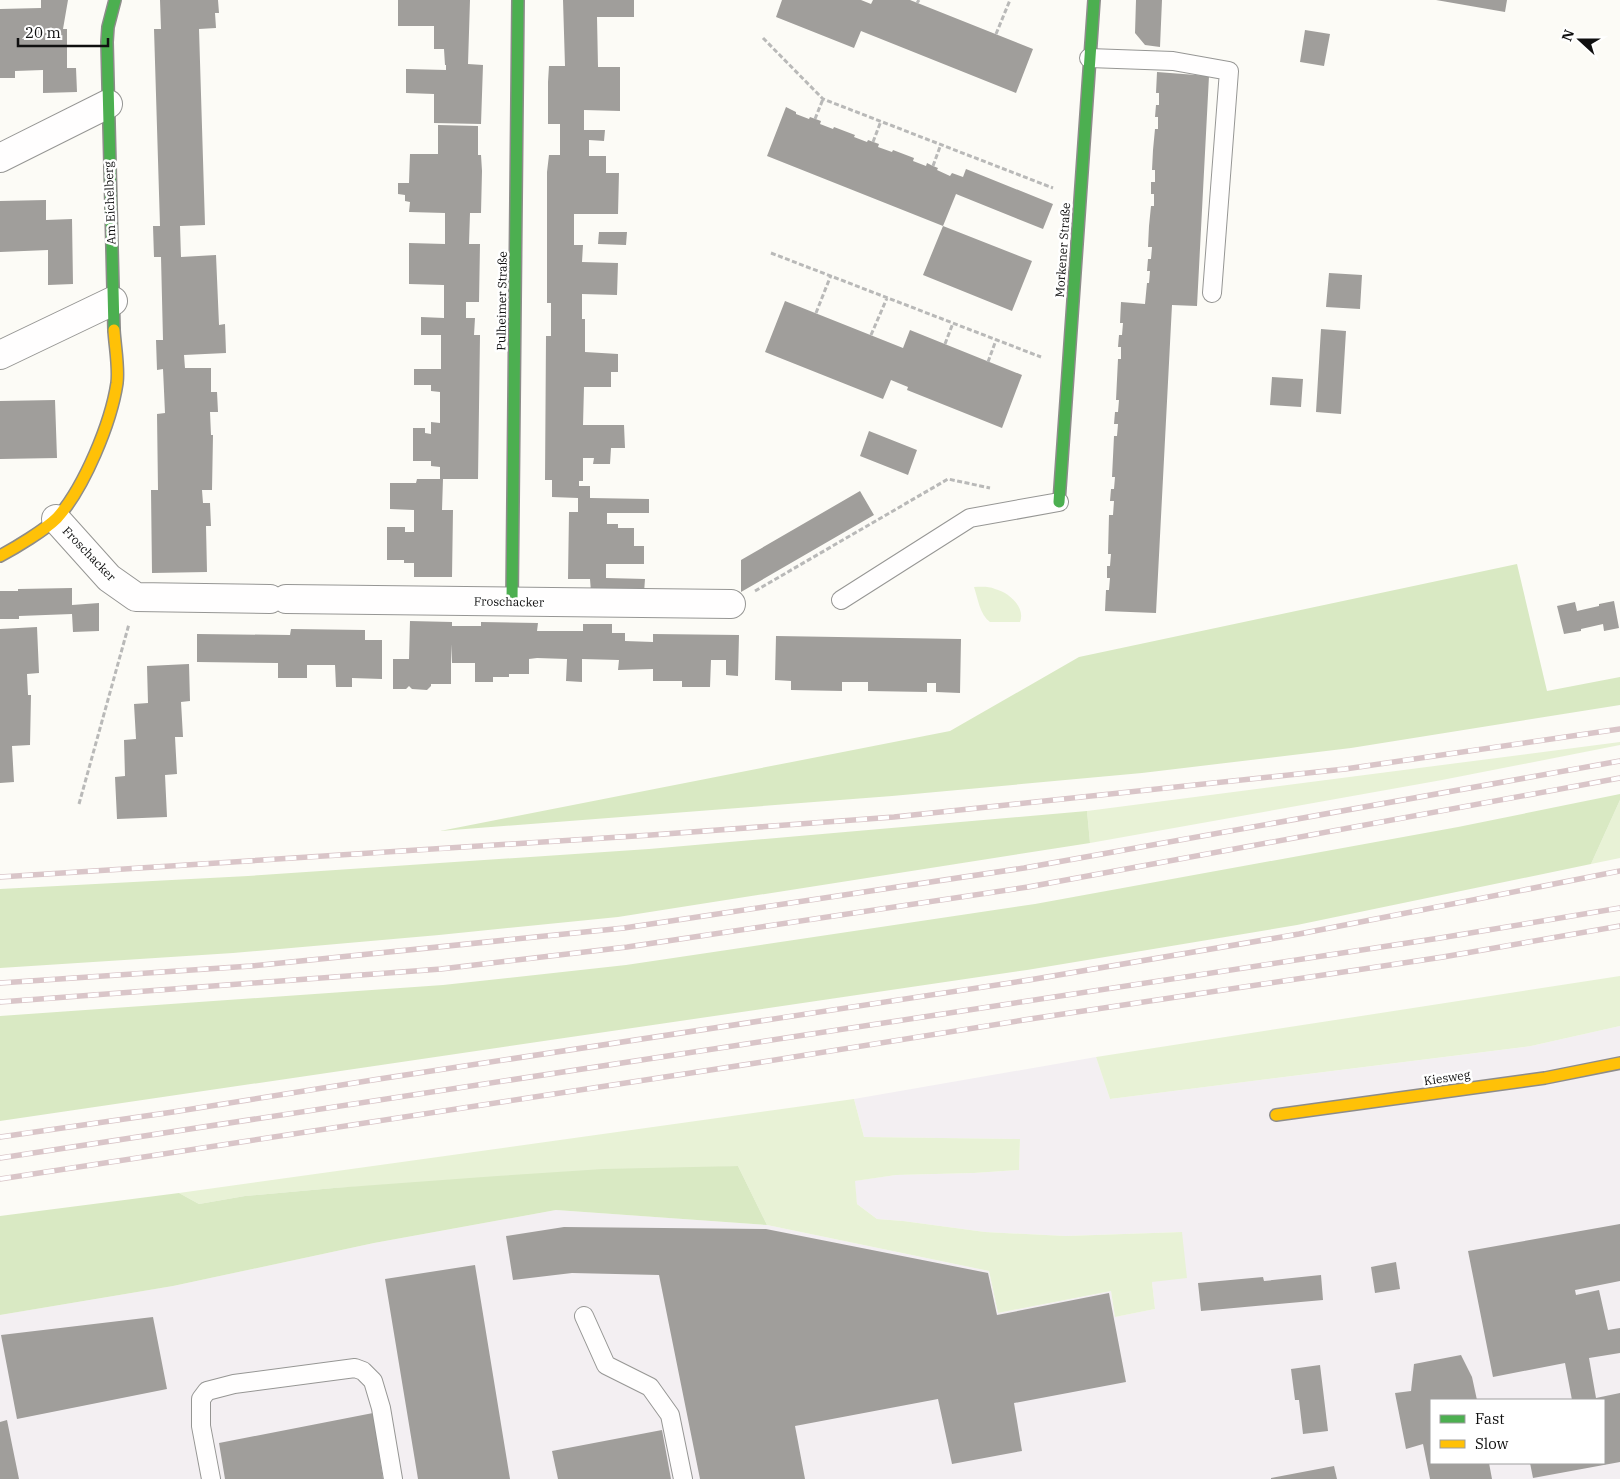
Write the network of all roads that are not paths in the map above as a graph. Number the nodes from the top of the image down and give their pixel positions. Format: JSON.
{"nodes":[{"id":1,"x":115,"y":0,"type":"edge"},
{"id":2,"x":518,"y":0,"type":"edge"},
{"id":3,"x":1094,"y":0,"type":"edge"},
{"id":4,"x":1089,"y":58,"type":"junction"},
{"id":5,"x":108,"y":104,"type":"junction"},
{"id":6,"x":0,"y":158,"type":"edge"},
{"id":7,"x":1212,"y":293,"type":"dead end"},
{"id":8,"x":113,"y":301,"type":"junction"},
{"id":9,"x":0,"y":355,"type":"edge"},
{"id":10,"x":1059,"y":502,"type":"joint"},
{"id":11,"x":56,"y":519,"type":"junction"},
{"id":12,"x":0,"y":556,"type":"edge"},
{"id":13,"x":841,"y":600,"type":"dead end"},
{"id":14,"x":512,"y":602,"type":"junction"},
{"id":15,"x":731,"y":604,"type":"road end"},
{"id":16,"x":1620,"y":1063,"type":"edge"},
{"id":17,"x":1276,"y":1115,"type":"dead end"},
{"id":18,"x":584,"y":1316,"type":"dead end"},
{"id":19,"x":211,"y":1479,"type":"edge"},
{"id":20,"x":393,"y":1479,"type":"edge"},
{"id":21,"x":684,"y":1479,"type":"edge"}],
"edges":[{"from":1,"to":5,"type":"street","name":"Am Eichelberg"},
{"from":2,"to":14,"type":"street","name":"Pulheimer Straße"},
{"from":3,"to":4,"type":"street","name":"Morkener Straße"},
{"from":4,"to":7,"type":"lane"},
{"from":4,"to":10,"type":"street","name":"Morkener Straße"},
{"from":5,"to":6,"type":"street"},
{"from":5,"to":8,"type":"street","name":"Am Eichelberg"},
{"from":8,"to":9,"type":"street"},
{"from":8,"to":11,"type":"street","name":"Am Eichelberg"},
{"from":10,"to":13,"type":"lane"},
{"from":11,"to":12,"type":"street","name":"Am Eichelberg"},
{"from":11,"to":14,"type":"street","name":"Froschacker"},
{"from":14,"to":15,"type":"street","name":"Froschacker"},
{"from":16,"to":17,"type":"street","name":"Kiesweg"},
{"from":18,"to":21,"type":"lane"},
{"from":19,"to":20,"type":"lane"}]}
